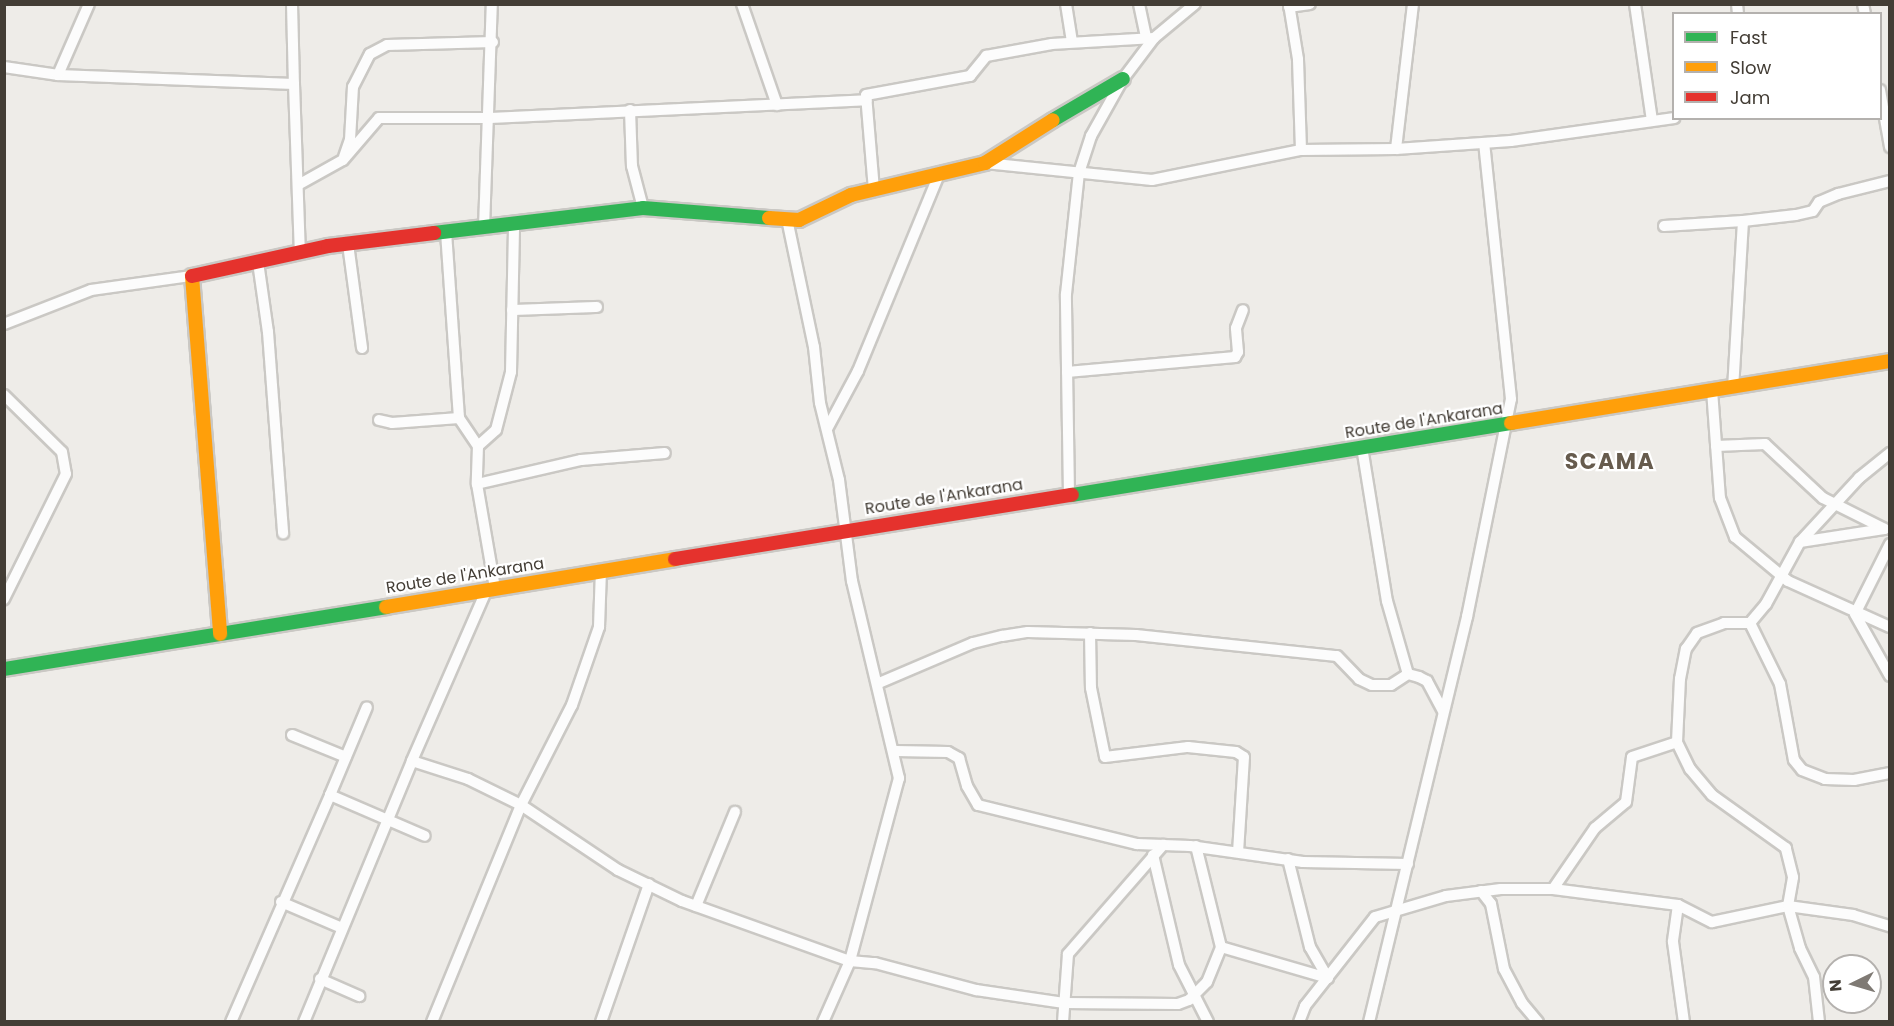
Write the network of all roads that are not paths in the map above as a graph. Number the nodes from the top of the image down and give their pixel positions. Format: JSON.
{"nodes":[{"id":1,"x":89,"y":4,"type":"edge"},
{"id":2,"x":292,"y":4,"type":"edge"},
{"id":3,"x":492,"y":4,"type":"edge"},
{"id":4,"x":742,"y":4,"type":"edge"},
{"id":5,"x":1066,"y":4,"type":"edge"},
{"id":6,"x":1139,"y":4,"type":"edge"},
{"id":7,"x":1195,"y":4,"type":"edge"},
{"id":8,"x":1310,"y":4,"type":"edge"},
{"id":9,"x":1413,"y":4,"type":"edge"},
{"id":10,"x":1635,"y":4,"type":"edge"},
{"id":11,"x":1289,"y":6,"type":"edge"},
{"id":12,"x":1150,"y":38,"type":"junction"},
{"id":13,"x":493,"y":42,"type":"junction"},
{"id":14,"x":1072,"y":42,"type":"junction"},
{"id":15,"x":4,"y":67,"type":"edge"},
{"id":16,"x":58,"y":75,"type":"junction"},
{"id":17,"x":1123,"y":79,"type":"junction"},
{"id":18,"x":294,"y":84,"type":"junction"},
{"id":19,"x":1882,"y":95,"type":"edge"},
{"id":20,"x":867,"y":100,"type":"junction"},
{"id":21,"x":777,"y":105,"type":"junction"},
{"id":22,"x":630,"y":110,"type":"junction"},
{"id":23,"x":1885,"y":111,"type":"edge"},
{"id":24,"x":490,"y":118,"type":"junction"},
{"id":25,"x":1672,"y":118,"type":"edge"},
{"id":26,"x":1653,"y":120,"type":"junction"},
{"id":27,"x":1484,"y":143,"type":"junction"},
{"id":28,"x":1890,"y":147,"type":"edge"},
{"id":29,"x":1396,"y":149,"type":"junction"},
{"id":30,"x":1301,"y":150,"type":"junction"},
{"id":31,"x":343,"y":160,"type":"junction"},
{"id":32,"x":985,"y":163,"type":"junction"},
{"id":33,"x":1079,"y":173,"type":"junction"},
{"id":34,"x":939,"y":174,"type":"junction"},
{"id":35,"x":1890,"y":181,"type":"edge"},
{"id":36,"x":298,"y":185,"type":"junction"},
{"id":37,"x":874,"y":190,"type":"junction"},
{"id":38,"x":643,"y":208,"type":"junction"},
{"id":39,"x":787,"y":219,"type":"junction"},
{"id":40,"x":1743,"y":221,"type":"junction"},
{"id":41,"x":514,"y":224,"type":"junction"},
{"id":42,"x":1664,"y":226,"type":"dead end"},
{"id":43,"x":484,"y":228,"type":"junction"},
{"id":44,"x":446,"y":232,"type":"junction"},
{"id":45,"x":348,"y":244,"type":"junction"},
{"id":46,"x":300,"y":252,"type":"junction"},
{"id":47,"x":258,"y":262,"type":"junction"},
{"id":48,"x":190,"y":276,"type":"junction"},
{"id":49,"x":597,"y":307,"type":"dead end"},
{"id":50,"x":512,"y":310,"type":"junction"},
{"id":51,"x":1243,"y":310,"type":"dead end"},
{"id":52,"x":4,"y":324,"type":"edge"},
{"id":53,"x":362,"y":348,"type":"dead end"},
{"id":54,"x":1890,"y":361,"type":"edge"},
{"id":55,"x":1067,"y":372,"type":"junction"},
{"id":56,"x":1734,"y":387,"type":"junction"},
{"id":57,"x":1712,"y":390,"type":"junction"},
{"id":58,"x":4,"y":395,"type":"edge"},
{"id":59,"x":459,"y":418,"type":"junction"},
{"id":60,"x":379,"y":420,"type":"dead end"},
{"id":61,"x":1507,"y":424,"type":"junction"},
{"id":62,"x":827,"y":429,"type":"junction"},
{"id":63,"x":478,"y":446,"type":"junction"},
{"id":64,"x":1716,"y":446,"type":"junction"},
{"id":65,"x":1362,"y":447,"type":"junction"},
{"id":66,"x":666,"y":453,"type":"dead end"},
{"id":67,"x":1890,"y":453,"type":"edge"},
{"id":68,"x":477,"y":484,"type":"junction"},
{"id":69,"x":1069,"y":495,"type":"junction"},
{"id":70,"x":1837,"y":505,"type":"junction"},
{"id":71,"x":844,"y":530,"type":"junction"},
{"id":72,"x":1887,"y":530,"type":"edge"},
{"id":73,"x":283,"y":533,"type":"dead end"},
{"id":74,"x":1800,"y":542,"type":"junction"},
{"id":75,"x":1890,"y":544,"type":"edge"},
{"id":76,"x":601,"y":571,"type":"junction"},
{"id":77,"x":1782,"y":576,"type":"junction"},
{"id":78,"x":491,"y":588,"type":"junction"},
{"id":79,"x":4,"y":599,"type":"edge"},
{"id":80,"x":1855,"y":614,"type":"junction"},
{"id":81,"x":1750,"y":623,"type":"junction"},
{"id":82,"x":1890,"y":627,"type":"edge"},
{"id":83,"x":1090,"y":633,"type":"junction"},
{"id":84,"x":220,"y":634,"type":"junction"},
{"id":85,"x":4,"y":669,"type":"edge"},
{"id":86,"x":1407,"y":674,"type":"junction"},
{"id":87,"x":1890,"y":676,"type":"edge"},
{"id":88,"x":879,"y":683,"type":"junction"},
{"id":89,"x":368,"y":707,"type":"dead end"},
{"id":90,"x":1443,"y":711,"type":"junction"},
{"id":91,"x":292,"y":735,"type":"dead end"},
{"id":92,"x":1677,"y":742,"type":"junction"},
{"id":93,"x":896,"y":752,"type":"junction"},
{"id":94,"x":346,"y":757,"type":"junction"},
{"id":95,"x":412,"y":760,"type":"junction"},
{"id":96,"x":1890,"y":774,"type":"edge"},
{"id":97,"x":330,"y":795,"type":"junction"},
{"id":98,"x":521,"y":806,"type":"junction"},
{"id":99,"x":735,"y":812,"type":"dead end"},
{"id":100,"x":387,"y":819,"type":"junction"},
{"id":101,"x":425,"y":836,"type":"dead end"},
{"id":102,"x":1163,"y":844,"type":"junction"},
{"id":103,"x":1196,"y":846,"type":"junction"},
{"id":104,"x":1238,"y":852,"type":"junction"},
{"id":105,"x":1153,"y":855,"type":"junction"},
{"id":106,"x":1288,"y":859,"type":"junction"},
{"id":107,"x":1408,"y":864,"type":"junction"},
{"id":108,"x":649,"y":885,"type":"junction"},
{"id":109,"x":1553,"y":889,"type":"junction"},
{"id":110,"x":1481,"y":891,"type":"junction"},
{"id":111,"x":281,"y":902,"type":"junction"},
{"id":112,"x":1678,"y":905,"type":"junction"},
{"id":113,"x":696,"y":906,"type":"junction"},
{"id":114,"x":1788,"y":906,"type":"junction"},
{"id":115,"x":1395,"y":910,"type":"junction"},
{"id":116,"x":1890,"y":926,"type":"edge"},
{"id":117,"x":342,"y":928,"type":"junction"},
{"id":118,"x":1221,"y":947,"type":"junction"},
{"id":119,"x":850,"y":961,"type":"junction"},
{"id":120,"x":1328,"y":978,"type":"junction"},
{"id":121,"x":320,"y":979,"type":"junction"},
{"id":122,"x":1194,"y":995,"type":"junction"},
{"id":123,"x":360,"y":996,"type":"dead end"},
{"id":124,"x":1064,"y":1003,"type":"junction"},
{"id":125,"x":231,"y":1022,"type":"edge"},
{"id":126,"x":304,"y":1022,"type":"edge"},
{"id":127,"x":432,"y":1022,"type":"edge"},
{"id":128,"x":601,"y":1022,"type":"edge"},
{"id":129,"x":823,"y":1022,"type":"edge"},
{"id":130,"x":1063,"y":1022,"type":"edge"},
{"id":131,"x":1208,"y":1022,"type":"edge"},
{"id":132,"x":1299,"y":1022,"type":"edge"},
{"id":133,"x":1369,"y":1022,"type":"edge"},
{"id":134,"x":1538,"y":1022,"type":"edge"},
{"id":135,"x":1684,"y":1022,"type":"edge"},
{"id":136,"x":1819,"y":1022,"type":"edge"}],
"edges":[{"from":1,"to":16,"type":"street"},
{"from":2,"to":18,"type":"street"},
{"from":3,"to":13,"type":"street"},
{"from":4,"to":21,"type":"street"},
{"from":5,"to":14,"type":"street"},
{"from":6,"to":12,"type":"street"},
{"from":7,"to":12,"type":"street"},
{"from":8,"to":11,"type":"street"},
{"from":9,"to":29,"type":"street"},
{"from":10,"to":26,"type":"street"},
{"from":11,"to":30,"type":"street"},
{"from":12,"to":14,"type":"street"},
{"from":12,"to":17,"type":"street"},
{"from":13,"to":24,"type":"street"},
{"from":13,"to":31,"type":"street"},
{"from":14,"to":20,"type":"street"},
{"from":15,"to":16,"type":"street"},
{"from":16,"to":18,"type":"street"},
{"from":17,"to":32,"type":"main road"},
{"from":17,"to":33,"type":"street"},
{"from":18,"to":36,"type":"street"},
{"from":19,"to":23,"type":"street"},
{"from":20,"to":21,"type":"street"},
{"from":20,"to":37,"type":"street"},
{"from":21,"to":22,"type":"street"},
{"from":22,"to":24,"type":"street"},
{"from":22,"to":38,"type":"street"},
{"from":23,"to":28,"type":"street"},
{"from":24,"to":31,"type":"street"},
{"from":24,"to":43,"type":"street"},
{"from":25,"to":26,"type":"street"},
{"from":26,"to":27,"type":"street"},
{"from":27,"to":29,"type":"street"},
{"from":27,"to":61,"type":"street"},
{"from":29,"to":30,"type":"street"},
{"from":30,"to":33,"type":"street"},
{"from":31,"to":36,"type":"street"},
{"from":32,"to":33,"type":"street"},
{"from":32,"to":34,"type":"main road"},
{"from":33,"to":55,"type":"street"},
{"from":34,"to":37,"type":"main road"},
{"from":34,"to":62,"type":"street"},
{"from":35,"to":40,"type":"street"},
{"from":36,"to":46,"type":"street"},
{"from":37,"to":39,"type":"main road"},
{"from":38,"to":39,"type":"main road"},
{"from":38,"to":41,"type":"main road"},
{"from":39,"to":62,"type":"street"},
{"from":40,"to":42,"type":"street"},
{"from":40,"to":56,"type":"street"},
{"from":41,"to":43,"type":"main road"},
{"from":41,"to":50,"type":"street"},
{"from":43,"to":44,"type":"main road"},
{"from":44,"to":45,"type":"main road"},
{"from":44,"to":59,"type":"street"},
{"from":45,"to":46,"type":"main road"},
{"from":45,"to":53,"type":"street"},
{"from":46,"to":47,"type":"main road"},
{"from":47,"to":48,"type":"main road"},
{"from":47,"to":73,"type":"street"},
{"from":48,"to":52,"type":"street"},
{"from":48,"to":84,"type":"main road"},
{"from":49,"to":50,"type":"street"},
{"from":50,"to":63,"type":"street"},
{"from":51,"to":55,"type":"street"},
{"from":54,"to":56,"type":"main road","name":"Route de l'Ankarana"},
{"from":55,"to":69,"type":"street"},
{"from":56,"to":57,"type":"main road","name":"Route de l'Ankarana"},
{"from":57,"to":61,"type":"main road","name":"Route de l'Ankarana"},
{"from":57,"to":64,"type":"street"},
{"from":58,"to":79,"type":"street"},
{"from":59,"to":60,"type":"street"},
{"from":59,"to":63,"type":"street"},
{"from":61,"to":65,"type":"main road","name":"Route de l'Ankarana"},
{"from":61,"to":90,"type":"street"},
{"from":62,"to":71,"type":"street"},
{"from":63,"to":68,"type":"street"},
{"from":64,"to":70,"type":"street"},
{"from":64,"to":77,"type":"street"},
{"from":65,"to":69,"type":"main road","name":"Route de l'Ankarana"},
{"from":65,"to":86,"type":"street"},
{"from":66,"to":68,"type":"street"},
{"from":67,"to":70,"type":"street"},
{"from":68,"to":78,"type":"street"},
{"from":69,"to":71,"type":"main road","name":"Route de l'Ankarana"},
{"from":70,"to":72,"type":"street"},
{"from":70,"to":74,"type":"street"},
{"from":71,"to":76,"type":"main road","name":"Route de l'Ankarana"},
{"from":71,"to":88,"type":"street"},
{"from":72,"to":74,"type":"street"},
{"from":74,"to":77,"type":"street"},
{"from":75,"to":80,"type":"street"},
{"from":76,"to":78,"type":"main road","name":"Route de l'Ankarana"},
{"from":76,"to":98,"type":"street"},
{"from":77,"to":80,"type":"street"},
{"from":77,"to":81,"type":"street"},
{"from":78,"to":84,"type":"main road","name":"Route de l'Ankarana"},
{"from":78,"to":95,"type":"street"},
{"from":80,"to":82,"type":"street"},
{"from":80,"to":87,"type":"street"},
{"from":81,"to":92,"type":"street"},
{"from":81,"to":96,"type":"street"},
{"from":83,"to":86,"type":"street"},
{"from":83,"to":88,"type":"street"},
{"from":83,"to":104,"type":"street"},
{"from":84,"to":85,"type":"main road","name":"Route de l'Ankarana"},
{"from":86,"to":90,"type":"street"},
{"from":88,"to":93,"type":"street"},
{"from":89,"to":94,"type":"street"},
{"from":90,"to":107,"type":"street"},
{"from":91,"to":94,"type":"street"},
{"from":92,"to":109,"type":"street"},
{"from":92,"to":114,"type":"street"},
{"from":93,"to":102,"type":"street"},
{"from":93,"to":119,"type":"street"},
{"from":94,"to":97,"type":"street"},
{"from":95,"to":98,"type":"street"},
{"from":95,"to":100,"type":"street"},
{"from":97,"to":100,"type":"street"},
{"from":97,"to":111,"type":"street"},
{"from":98,"to":108,"type":"street"},
{"from":98,"to":127,"type":"street"},
{"from":99,"to":113,"type":"street"},
{"from":100,"to":101,"type":"street"},
{"from":100,"to":117,"type":"street"},
{"from":102,"to":103,"type":"street"},
{"from":102,"to":105,"type":"street"},
{"from":103,"to":104,"type":"street"},
{"from":103,"to":118,"type":"street"},
{"from":104,"to":106,"type":"street"},
{"from":105,"to":122,"type":"street"},
{"from":105,"to":124,"type":"street"},
{"from":106,"to":107,"type":"street"},
{"from":106,"to":120,"type":"street"},
{"from":107,"to":115,"type":"street"},
{"from":108,"to":113,"type":"street"},
{"from":108,"to":128,"type":"street"},
{"from":109,"to":110,"type":"street"},
{"from":109,"to":112,"type":"street"},
{"from":110,"to":115,"type":"street"},
{"from":110,"to":134,"type":"street"},
{"from":111,"to":117,"type":"street"},
{"from":111,"to":125,"type":"street"},
{"from":112,"to":114,"type":"street"},
{"from":112,"to":135,"type":"street"},
{"from":113,"to":119,"type":"street"},
{"from":114,"to":116,"type":"street"},
{"from":114,"to":136,"type":"street"},
{"from":115,"to":120,"type":"street"},
{"from":115,"to":133,"type":"street"},
{"from":117,"to":121,"type":"street"},
{"from":118,"to":120,"type":"street"},
{"from":118,"to":122,"type":"street"},
{"from":119,"to":124,"type":"street"},
{"from":119,"to":129,"type":"street"},
{"from":120,"to":132,"type":"street"},
{"from":121,"to":123,"type":"street"},
{"from":121,"to":126,"type":"street"},
{"from":122,"to":124,"type":"street"},
{"from":122,"to":131,"type":"street"},
{"from":124,"to":130,"type":"street"}]}
